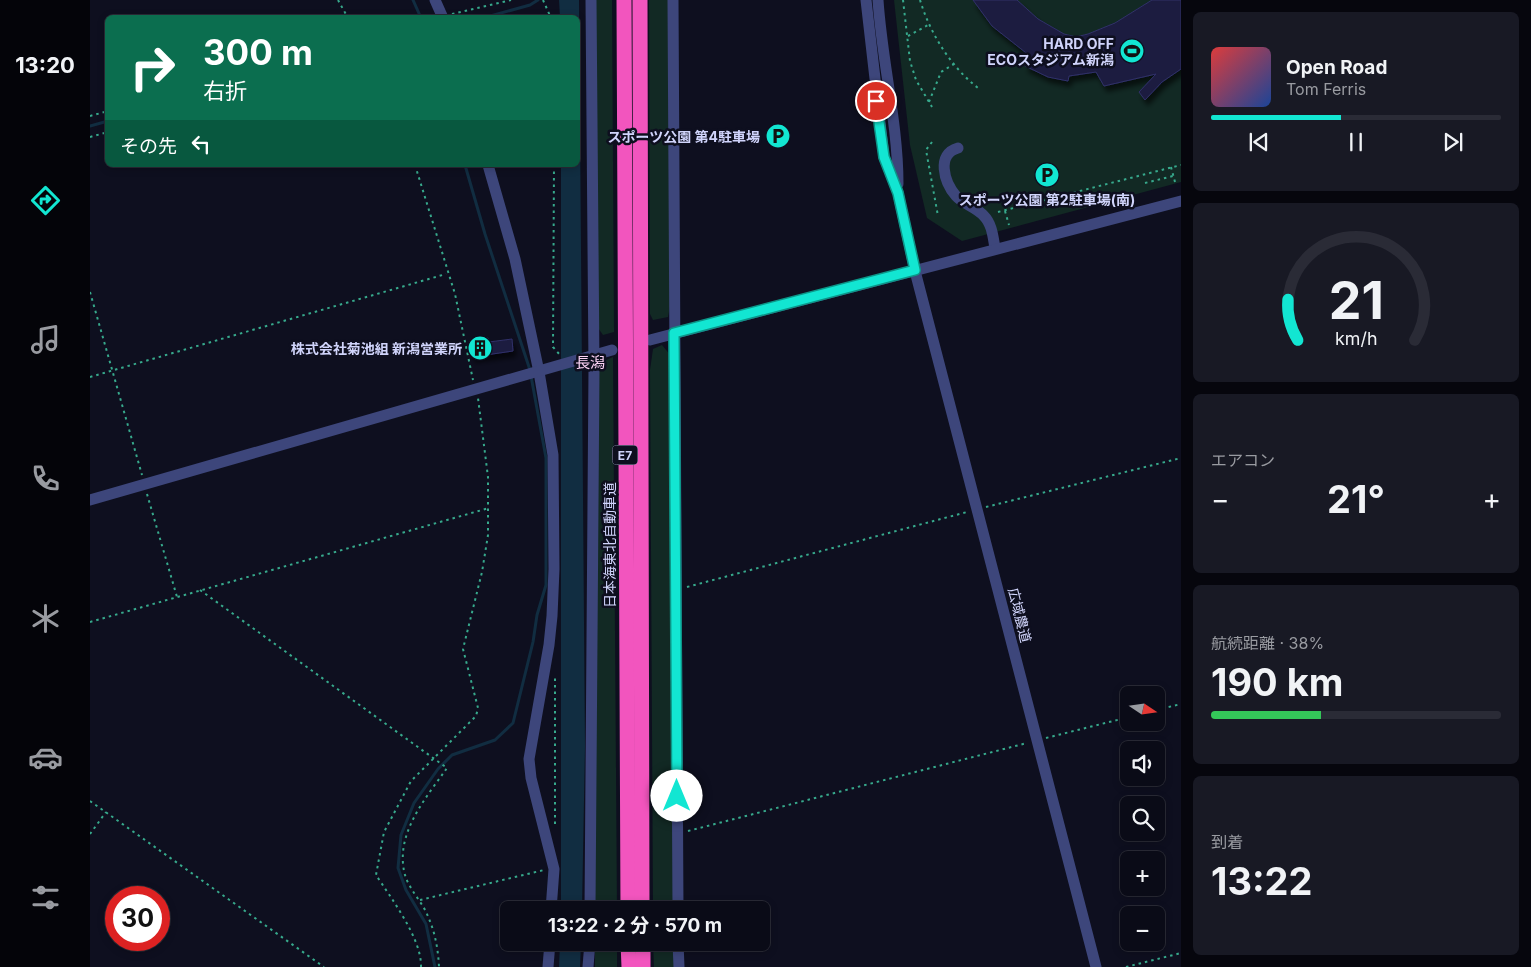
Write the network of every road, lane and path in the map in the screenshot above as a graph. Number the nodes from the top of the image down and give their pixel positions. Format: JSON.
{"nodes":[{"id":1,"x":338,"y":0,"type":"edge"},
{"id":2,"x":435,"y":0,"type":"edge"},
{"id":3,"x":511,"y":0,"type":"edge"},
{"id":4,"x":543,"y":0,"type":"edge"},
{"id":5,"x":591,"y":0,"type":"edge"},
{"id":6,"x":624,"y":0,"type":"edge"},
{"id":7,"x":640,"y":0,"type":"edge"},
{"id":8,"x":673,"y":0,"type":"edge"},
{"id":9,"x":866,"y":0,"type":"edge"},
{"id":10,"x":878,"y":0,"type":"edge"},
{"id":11,"x":903,"y":0,"type":"edge"},
{"id":12,"x":920,"y":0,"type":"edge"},
{"id":13,"x":346,"y":15,"type":"edge"},
{"id":14,"x":442,"y":15,"type":"edge"},
{"id":15,"x":451,"y":15,"type":"edge"},
{"id":16,"x":550,"y":15,"type":"edge"},
{"id":17,"x":930,"y":24,"type":"junction"},
{"id":18,"x":907,"y":37,"type":"junction"},
{"id":19,"x":954,"y":64,"type":"junction"},
{"id":20,"x":978,"y":88,"type":"dead end"},
{"id":21,"x":929,"y":102,"type":"junction"},
{"id":22,"x":932,"y":107,"type":"dead end"},
{"id":23,"x":105,"y":112,"type":"edge"},
{"id":24,"x":90,"y":116,"type":"edge"},
{"id":25,"x":105,"y":133,"type":"edge"},
{"id":26,"x":90,"y":137,"type":"edge"},
{"id":27,"x":932,"y":142,"type":"dead end"},
{"id":28,"x":958,"y":148,"type":"dead end"},
{"id":29,"x":1181,"y":165,"type":"edge"},
{"id":30,"x":416,"y":167,"type":"edge"},
{"id":31,"x":489,"y":167,"type":"edge"},
{"id":32,"x":554,"y":167,"type":"edge"},
{"id":33,"x":1171,"y":167,"type":"junction"},
{"id":34,"x":1173,"y":176,"type":"junction"},
{"id":35,"x":1175,"y":182,"type":"dead end"},
{"id":36,"x":1144,"y":183,"type":"dead end"},
{"id":37,"x":898,"y":193,"type":"junction"},
{"id":38,"x":1181,"y":201,"type":"edge"},
{"id":39,"x":1005,"y":211,"type":"junction"},
{"id":40,"x":998,"y":212,"type":"dead end"},
{"id":41,"x":938,"y":216,"type":"dead end"},
{"id":42,"x":1009,"y":225,"type":"dead end"},
{"id":43,"x":995,"y":248,"type":"junction"},
{"id":44,"x":915,"y":270,"type":"junction"},
{"id":45,"x":446,"y":274,"type":"junction"},
{"id":46,"x":90,"y":292,"type":"edge"},
{"id":47,"x":674,"y":333,"type":"junction"},
{"id":48,"x":650,"y":340,"type":"dead end"},
{"id":49,"x":612,"y":350,"type":"dead end"},
{"id":50,"x":558,"y":353,"type":"dead end"},
{"id":51,"x":592,"y":357,"type":"junction"},
{"id":52,"x":114,"y":370,"type":"junction"},
{"id":53,"x":533,"y":374,"type":"junction"},
{"id":54,"x":90,"y":377,"type":"edge"},
{"id":55,"x":475,"y":390,"type":"junction"},
{"id":56,"x":1181,"y":458,"type":"edge"},
{"id":57,"x":144,"y":484,"type":"junction"},
{"id":58,"x":90,"y":500,"type":"edge"},
{"id":59,"x":489,"y":508,"type":"junction"},
{"id":60,"x":978,"y":510,"type":"junction"},
{"id":61,"x":200,"y":590,"type":"junction"},
{"id":62,"x":675,"y":591,"type":"junction"},
{"id":63,"x":177,"y":597,"type":"junction"},
{"id":64,"x":90,"y":622,"type":"edge"},
{"id":65,"x":555,"y":675,"type":"dead end"},
{"id":66,"x":1181,"y":704,"type":"edge"},
{"id":67,"x":1165,"y":708,"type":"edge"},
{"id":68,"x":1120,"y":719,"type":"edge"},
{"id":69,"x":1037,"y":741,"type":"junction"},
{"id":70,"x":435,"y":758,"type":"junction"},
{"id":71,"x":90,"y":801,"type":"edge"},
{"id":72,"x":106,"y":812,"type":"junction"},
{"id":73,"x":555,"y":832,"type":"dead end"},
{"id":74,"x":677,"y":833,"type":"junction"},
{"id":75,"x":90,"y":834,"type":"edge"},
{"id":76,"x":554,"y":869,"type":"junction"},
{"id":77,"x":419,"y":900,"type":"junction"},
{"id":78,"x":552,"y":901,"type":"edge"},
{"id":79,"x":590,"y":901,"type":"edge"},
{"id":80,"x":628,"y":901,"type":"edge"},
{"id":81,"x":642,"y":901,"type":"edge"},
{"id":82,"x":678,"y":901,"type":"edge"},
{"id":83,"x":549,"y":951,"type":"edge"},
{"id":84,"x":589,"y":951,"type":"edge"},
{"id":85,"x":628,"y":951,"type":"edge"},
{"id":86,"x":643,"y":951,"type":"edge"},
{"id":87,"x":678,"y":951,"type":"edge"},
{"id":88,"x":1181,"y":953,"type":"edge"},
{"id":89,"x":324,"y":967,"type":"edge"},
{"id":90,"x":421,"y":967,"type":"edge"},
{"id":91,"x":439,"y":967,"type":"edge"},
{"id":92,"x":548,"y":967,"type":"edge"},
{"id":93,"x":588,"y":967,"type":"edge"},
{"id":94,"x":628,"y":967,"type":"edge"},
{"id":95,"x":643,"y":967,"type":"edge"},
{"id":96,"x":679,"y":967,"type":"edge"},
{"id":97,"x":1096,"y":967,"type":"edge"},
{"id":98,"x":1126,"y":967,"type":"edge"}],
"edges":[{"from":1,"to":13,"type":"path"},
{"from":2,"to":14,"type":"street"},
{"from":3,"to":15,"type":"path"},
{"from":4,"to":16,"type":"path"},
{"from":5,"to":51,"type":"street"},
{"from":6,"to":80,"type":"highway","name":"日本海東北自動車道","number":"E7"},
{"from":7,"to":81,"type":"highway","number":"E7"},
{"from":8,"to":47,"type":"street"},
{"from":9,"to":37,"type":"street"},
{"from":10,"to":37,"type":"street"},
{"from":11,"to":18,"type":"path"},
{"from":12,"to":17,"type":"path"},
{"from":17,"to":18,"type":"path"},
{"from":17,"to":19,"type":"path"},
{"from":18,"to":21,"type":"path"},
{"from":19,"to":20,"type":"path"},
{"from":19,"to":21,"type":"path"},
{"from":21,"to":22,"type":"path"},
{"from":23,"to":24,"type":"path"},
{"from":25,"to":26,"type":"path"},
{"from":27,"to":41,"type":"path"},
{"from":28,"to":43,"type":"street"},
{"from":29,"to":33,"type":"path"},
{"from":30,"to":45,"type":"path"},
{"from":31,"to":53,"type":"street"},
{"from":32,"to":50,"type":"path"},
{"from":33,"to":34,"type":"path"},
{"from":33,"to":39,"type":"path"},
{"from":34,"to":35,"type":"path"},
{"from":34,"to":36,"type":"path"},
{"from":37,"to":44,"type":"street","name":"広域農道"},
{"from":38,"to":43,"type":"street"},
{"from":39,"to":40,"type":"path"},
{"from":39,"to":42,"type":"path"},
{"from":43,"to":44,"type":"street"},
{"from":44,"to":47,"type":"street"},
{"from":44,"to":60,"type":"street","name":"広域農道"},
{"from":45,"to":52,"type":"path"},
{"from":45,"to":55,"type":"path"},
{"from":46,"to":52,"type":"path"},
{"from":47,"to":48,"type":"street"},
{"from":47,"to":62,"type":"street"},
{"from":49,"to":51,"type":"street"},
{"from":51,"to":53,"type":"street"},
{"from":51,"to":79,"type":"street"},
{"from":52,"to":54,"type":"path"},
{"from":52,"to":57,"type":"path"},
{"from":53,"to":55,"type":"street"},
{"from":53,"to":76,"type":"street"},
{"from":55,"to":57,"type":"street"},
{"from":55,"to":59,"type":"path"},
{"from":56,"to":60,"type":"path"},
{"from":57,"to":58,"type":"street"},
{"from":57,"to":63,"type":"path"},
{"from":59,"to":61,"type":"path"},
{"from":59,"to":70,"type":"path"},
{"from":60,"to":62,"type":"path"},
{"from":60,"to":69,"type":"street","name":"広域農道"},
{"from":61,"to":63,"type":"path"},
{"from":61,"to":70,"type":"path"},
{"from":62,"to":74,"type":"street"},
{"from":63,"to":64,"type":"path"},
{"from":65,"to":73,"type":"path"},
{"from":66,"to":67,"type":"path"},
{"from":68,"to":69,"type":"path"},
{"from":69,"to":74,"type":"path"},
{"from":69,"to":97,"type":"street","name":"広域農道"},
{"from":70,"to":77,"type":"path"},
{"from":70,"to":90,"type":"path"},
{"from":71,"to":72,"type":"path"},
{"from":72,"to":75,"type":"path"},
{"from":72,"to":89,"type":"path"},
{"from":74,"to":82,"type":"street"},
{"from":76,"to":77,"type":"path"},
{"from":76,"to":78,"type":"street"},
{"from":77,"to":91,"type":"path"},
{"from":83,"to":92,"type":"street"},
{"from":84,"to":93,"type":"street"},
{"from":85,"to":94,"type":"highway"},
{"from":86,"to":95,"type":"highway"},
{"from":87,"to":96,"type":"street"},
{"from":88,"to":98,"type":"path"}]}
